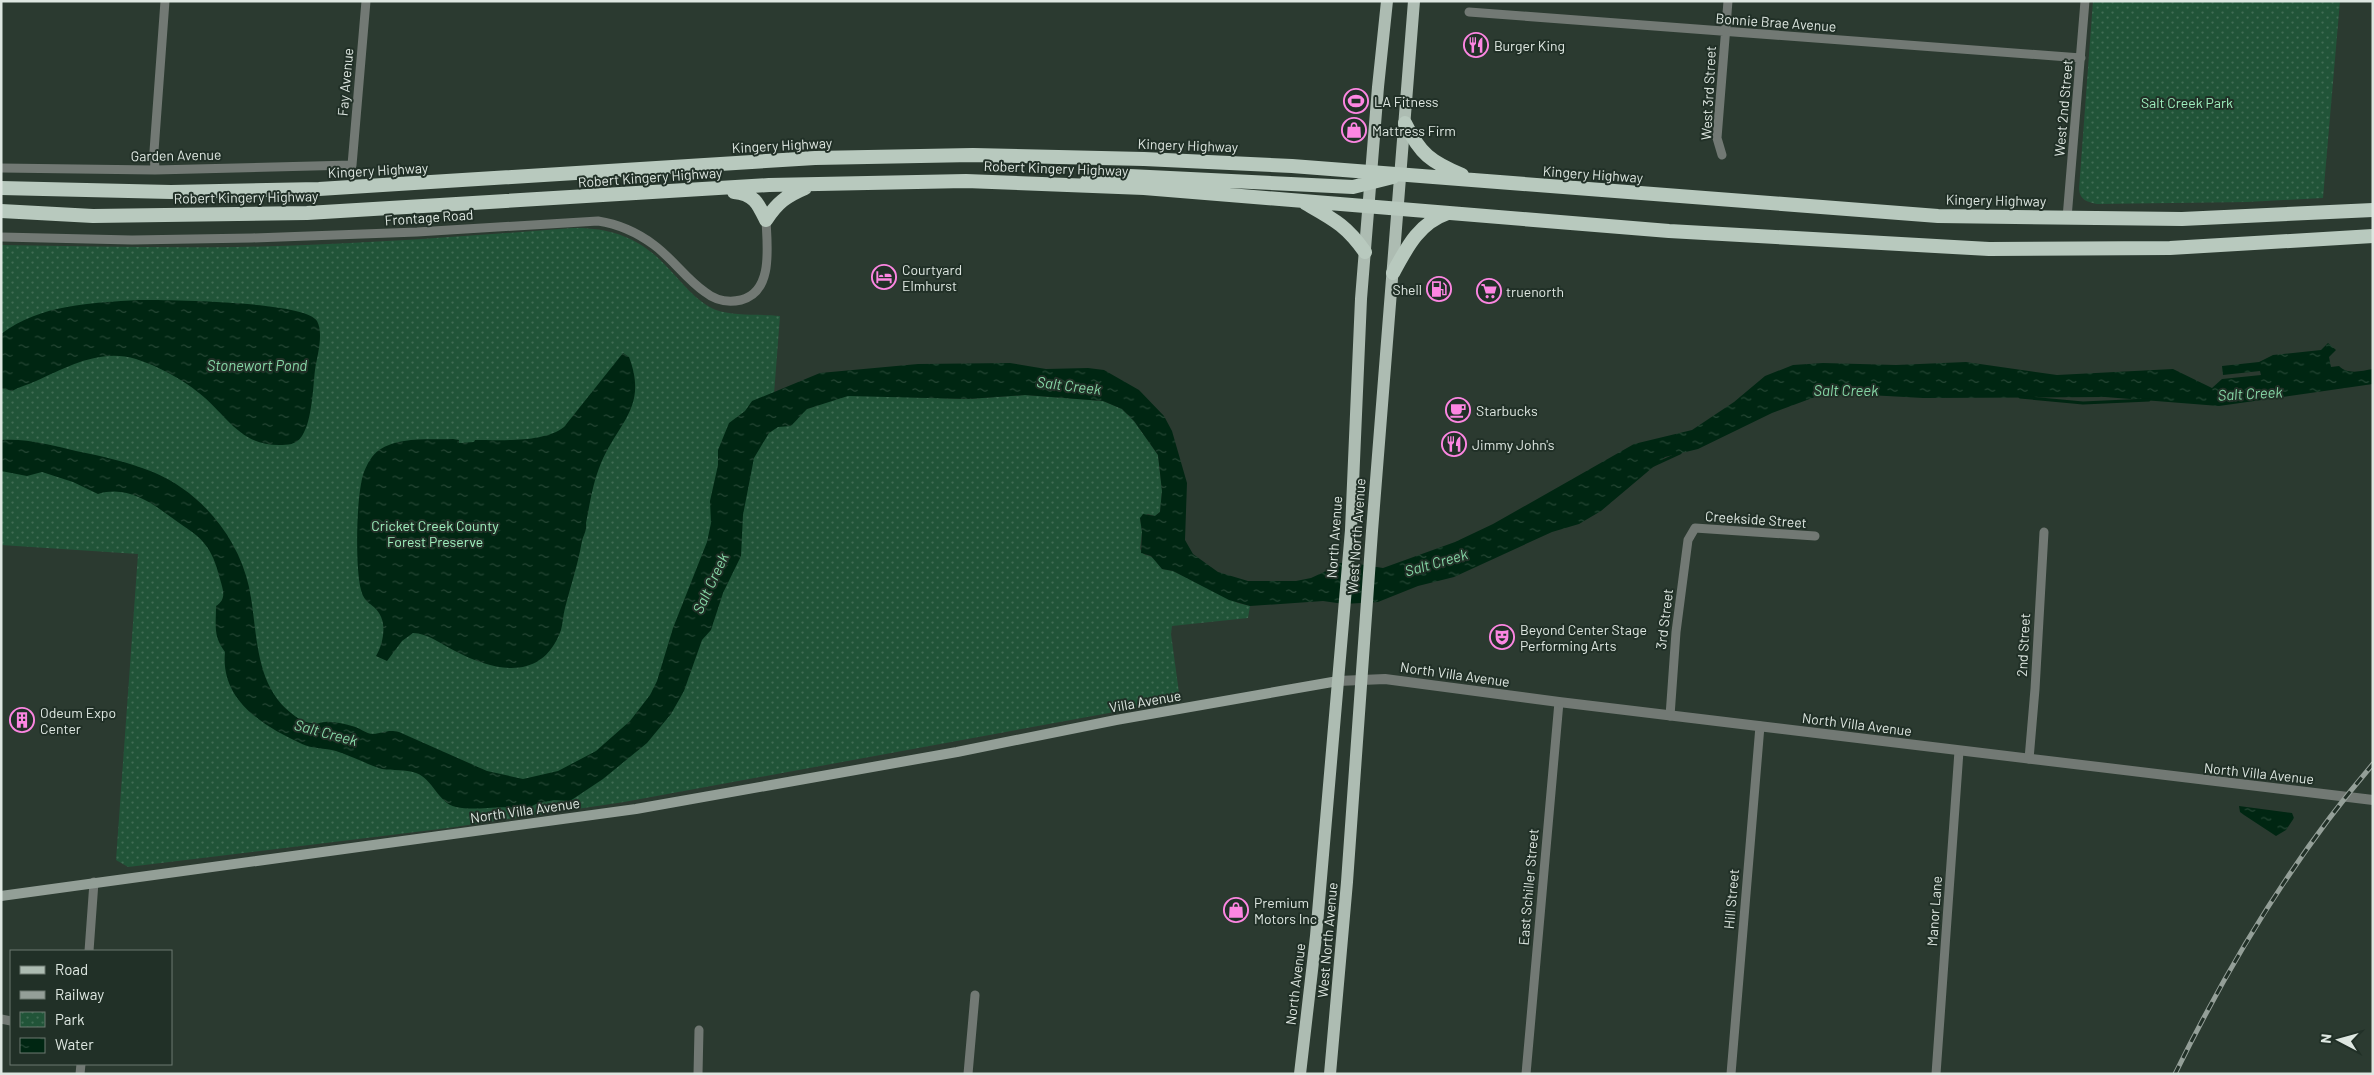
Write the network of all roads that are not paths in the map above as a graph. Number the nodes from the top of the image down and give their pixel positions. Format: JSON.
{"nodes":[{"id":1,"x":165,"y":1,"type":"edge"},
{"id":2,"x":366,"y":1,"type":"edge"},
{"id":3,"x":1387,"y":1,"type":"edge"},
{"id":4,"x":1414,"y":1,"type":"edge"},
{"id":5,"x":1728,"y":1,"type":"edge"},
{"id":6,"x":2085,"y":1,"type":"edge"},
{"id":7,"x":1469,"y":12,"type":"dead end"},
{"id":8,"x":1726,"y":32,"type":"junction"},
{"id":9,"x":2081,"y":58,"type":"junction"},
{"id":10,"x":1405,"y":123,"type":"junction"},
{"id":11,"x":1722,"y":155,"type":"dead end"},
{"id":12,"x":352,"y":166,"type":"joint"},
{"id":13,"x":1,"y":168,"type":"edge"},
{"id":14,"x":155,"y":170,"type":"junction"},
{"id":15,"x":1401,"y":174,"type":"junction"},
{"id":16,"x":1371,"y":178,"type":"junction"},
{"id":17,"x":1474,"y":180,"type":"junction"},
{"id":18,"x":816,"y":184,"type":"junction"},
{"id":19,"x":1075,"y":185,"type":"junction"},
{"id":20,"x":1,"y":188,"type":"edge"},
{"id":21,"x":708,"y":189,"type":"junction"},
{"id":22,"x":1300,"y":200,"type":"junction"},
{"id":23,"x":1368,"y":207,"type":"junction"},
{"id":24,"x":1398,"y":210,"type":"junction"},
{"id":25,"x":2373,"y":210,"type":"edge"},
{"id":26,"x":1,"y":211,"type":"edge"},
{"id":27,"x":1453,"y":212,"type":"junction"},
{"id":28,"x":2067,"y":218,"type":"junction"},
{"id":29,"x":766,"y":220,"type":"junction"},
{"id":30,"x":2373,"y":236,"type":"edge"},
{"id":31,"x":1,"y":238,"type":"edge"},
{"id":32,"x":1365,"y":252,"type":"junction"},
{"id":33,"x":1393,"y":273,"type":"junction"},
{"id":34,"x":1695,"y":528,"type":"joint"},
{"id":35,"x":2044,"y":532,"type":"dead end"},
{"id":36,"x":1815,"y":536,"type":"dead end"},
{"id":37,"x":1361,"y":679,"type":"junction"},
{"id":38,"x":1338,"y":681,"type":"junction"},
{"id":39,"x":1559,"y":702,"type":"junction"},
{"id":40,"x":1670,"y":716,"type":"junction"},
{"id":41,"x":1760,"y":726,"type":"junction"},
{"id":42,"x":1959,"y":751,"type":"junction"},
{"id":43,"x":957,"y":752,"type":"joint"},
{"id":44,"x":2029,"y":759,"type":"junction"},
{"id":45,"x":2373,"y":800,"type":"edge"},
{"id":46,"x":94,"y":882,"type":"junction"},
{"id":47,"x":1,"y":896,"type":"edge"},
{"id":48,"x":89,"y":950,"type":"edge"},
{"id":49,"x":975,"y":995,"type":"dead end"},
{"id":50,"x":699,"y":1030,"type":"dead end"},
{"id":51,"x":698,"y":1074,"type":"edge"},
{"id":52,"x":968,"y":1074,"type":"edge"},
{"id":53,"x":1300,"y":1074,"type":"edge"},
{"id":54,"x":1330,"y":1074,"type":"edge"},
{"id":55,"x":1526,"y":1074,"type":"edge"},
{"id":56,"x":1731,"y":1074,"type":"edge"},
{"id":57,"x":1936,"y":1074,"type":"edge"}],
"edges":[{"from":1,"to":14,"type":"street"},
{"from":2,"to":12,"type":"street","name":"Fay Avenue"},
{"from":3,"to":16,"type":"main road","name":"North Avenue"},
{"from":4,"to":10,"type":"main road","name":"West North Avenue"},
{"from":5,"to":8,"type":"street","name":"West 3rd Street"},
{"from":6,"to":9,"type":"street","name":"West 2nd Street"},
{"from":7,"to":8,"type":"street","name":"Bonnie Brae Avenue"},
{"from":8,"to":9,"type":"street","name":"Bonnie Brae Avenue"},
{"from":8,"to":11,"type":"street","name":"West 3rd Street"},
{"from":9,"to":28,"type":"street","name":"West 2nd Street"},
{"from":10,"to":15,"type":"main road","name":"West North Avenue"},
{"from":10,"to":17,"type":"highway"},
{"from":12,"to":14,"type":"street","name":"Garden Avenue"},
{"from":13,"to":14,"type":"street","name":"Garden Avenue"},
{"from":15,"to":16,"type":"highway","name":"Kingery Highway"},
{"from":15,"to":17,"type":"highway","name":"Kingery Highway"},
{"from":15,"to":24,"type":"main road","name":"West North Avenue"},
{"from":16,"to":19,"type":"highway"},
{"from":16,"to":20,"type":"highway","name":"Kingery Highway"},
{"from":16,"to":23,"type":"main road","name":"North Avenue"},
{"from":17,"to":28,"type":"highway","name":"Kingery Highway"},
{"from":18,"to":19,"type":"highway","name":"Robert Kingery Highway"},
{"from":18,"to":21,"type":"highway","name":"Robert Kingery Highway"},
{"from":18,"to":29,"type":"highway"},
{"from":19,"to":22,"type":"highway","name":"Robert Kingery Highway"},
{"from":21,"to":26,"type":"highway","name":"Robert Kingery Highway"},
{"from":21,"to":29,"type":"highway"},
{"from":22,"to":23,"type":"highway"},
{"from":22,"to":32,"type":"highway"},
{"from":23,"to":24,"type":"highway"},
{"from":23,"to":32,"type":"main road","name":"North Avenue"},
{"from":24,"to":27,"type":"highway"},
{"from":24,"to":33,"type":"main road","name":"West North Avenue"},
{"from":25,"to":28,"type":"highway","name":"Kingery Highway"},
{"from":27,"to":30,"type":"highway"},
{"from":27,"to":33,"type":"highway"},
{"from":29,"to":31,"type":"street","name":"Frontage Road"},
{"from":32,"to":38,"type":"main road","name":"North Avenue"},
{"from":33,"to":37,"type":"main road","name":"West North Avenue"},
{"from":34,"to":36,"type":"street","name":"Creekside Street"},
{"from":34,"to":40,"type":"street","name":"3rd Street"},
{"from":35,"to":44,"type":"street","name":"2nd Street"},
{"from":37,"to":38,"type":"street","name":"North Villa Avenue"},
{"from":37,"to":39,"type":"street","name":"North Villa Avenue"},
{"from":37,"to":54,"type":"main road","name":"West North Avenue"},
{"from":38,"to":43,"type":"main road","name":"Villa Avenue"},
{"from":38,"to":53,"type":"main road","name":"North Avenue"},
{"from":39,"to":40,"type":"street","name":"North Villa Avenue"},
{"from":39,"to":55,"type":"street","name":"East Schiller Street"},
{"from":40,"to":41,"type":"street","name":"North Villa Avenue"},
{"from":41,"to":42,"type":"street","name":"North Villa Avenue"},
{"from":41,"to":56,"type":"street","name":"Hill Street"},
{"from":42,"to":44,"type":"street","name":"North Villa Avenue"},
{"from":42,"to":57,"type":"street","name":"Manor Lane"},
{"from":43,"to":46,"type":"main road","name":"North Villa Avenue"},
{"from":44,"to":45,"type":"street","name":"North Villa Avenue"},
{"from":46,"to":47,"type":"main road","name":"North Villa Avenue"},
{"from":46,"to":48,"type":"street"},
{"from":49,"to":52,"type":"street"},
{"from":50,"to":51,"type":"street"}]}
